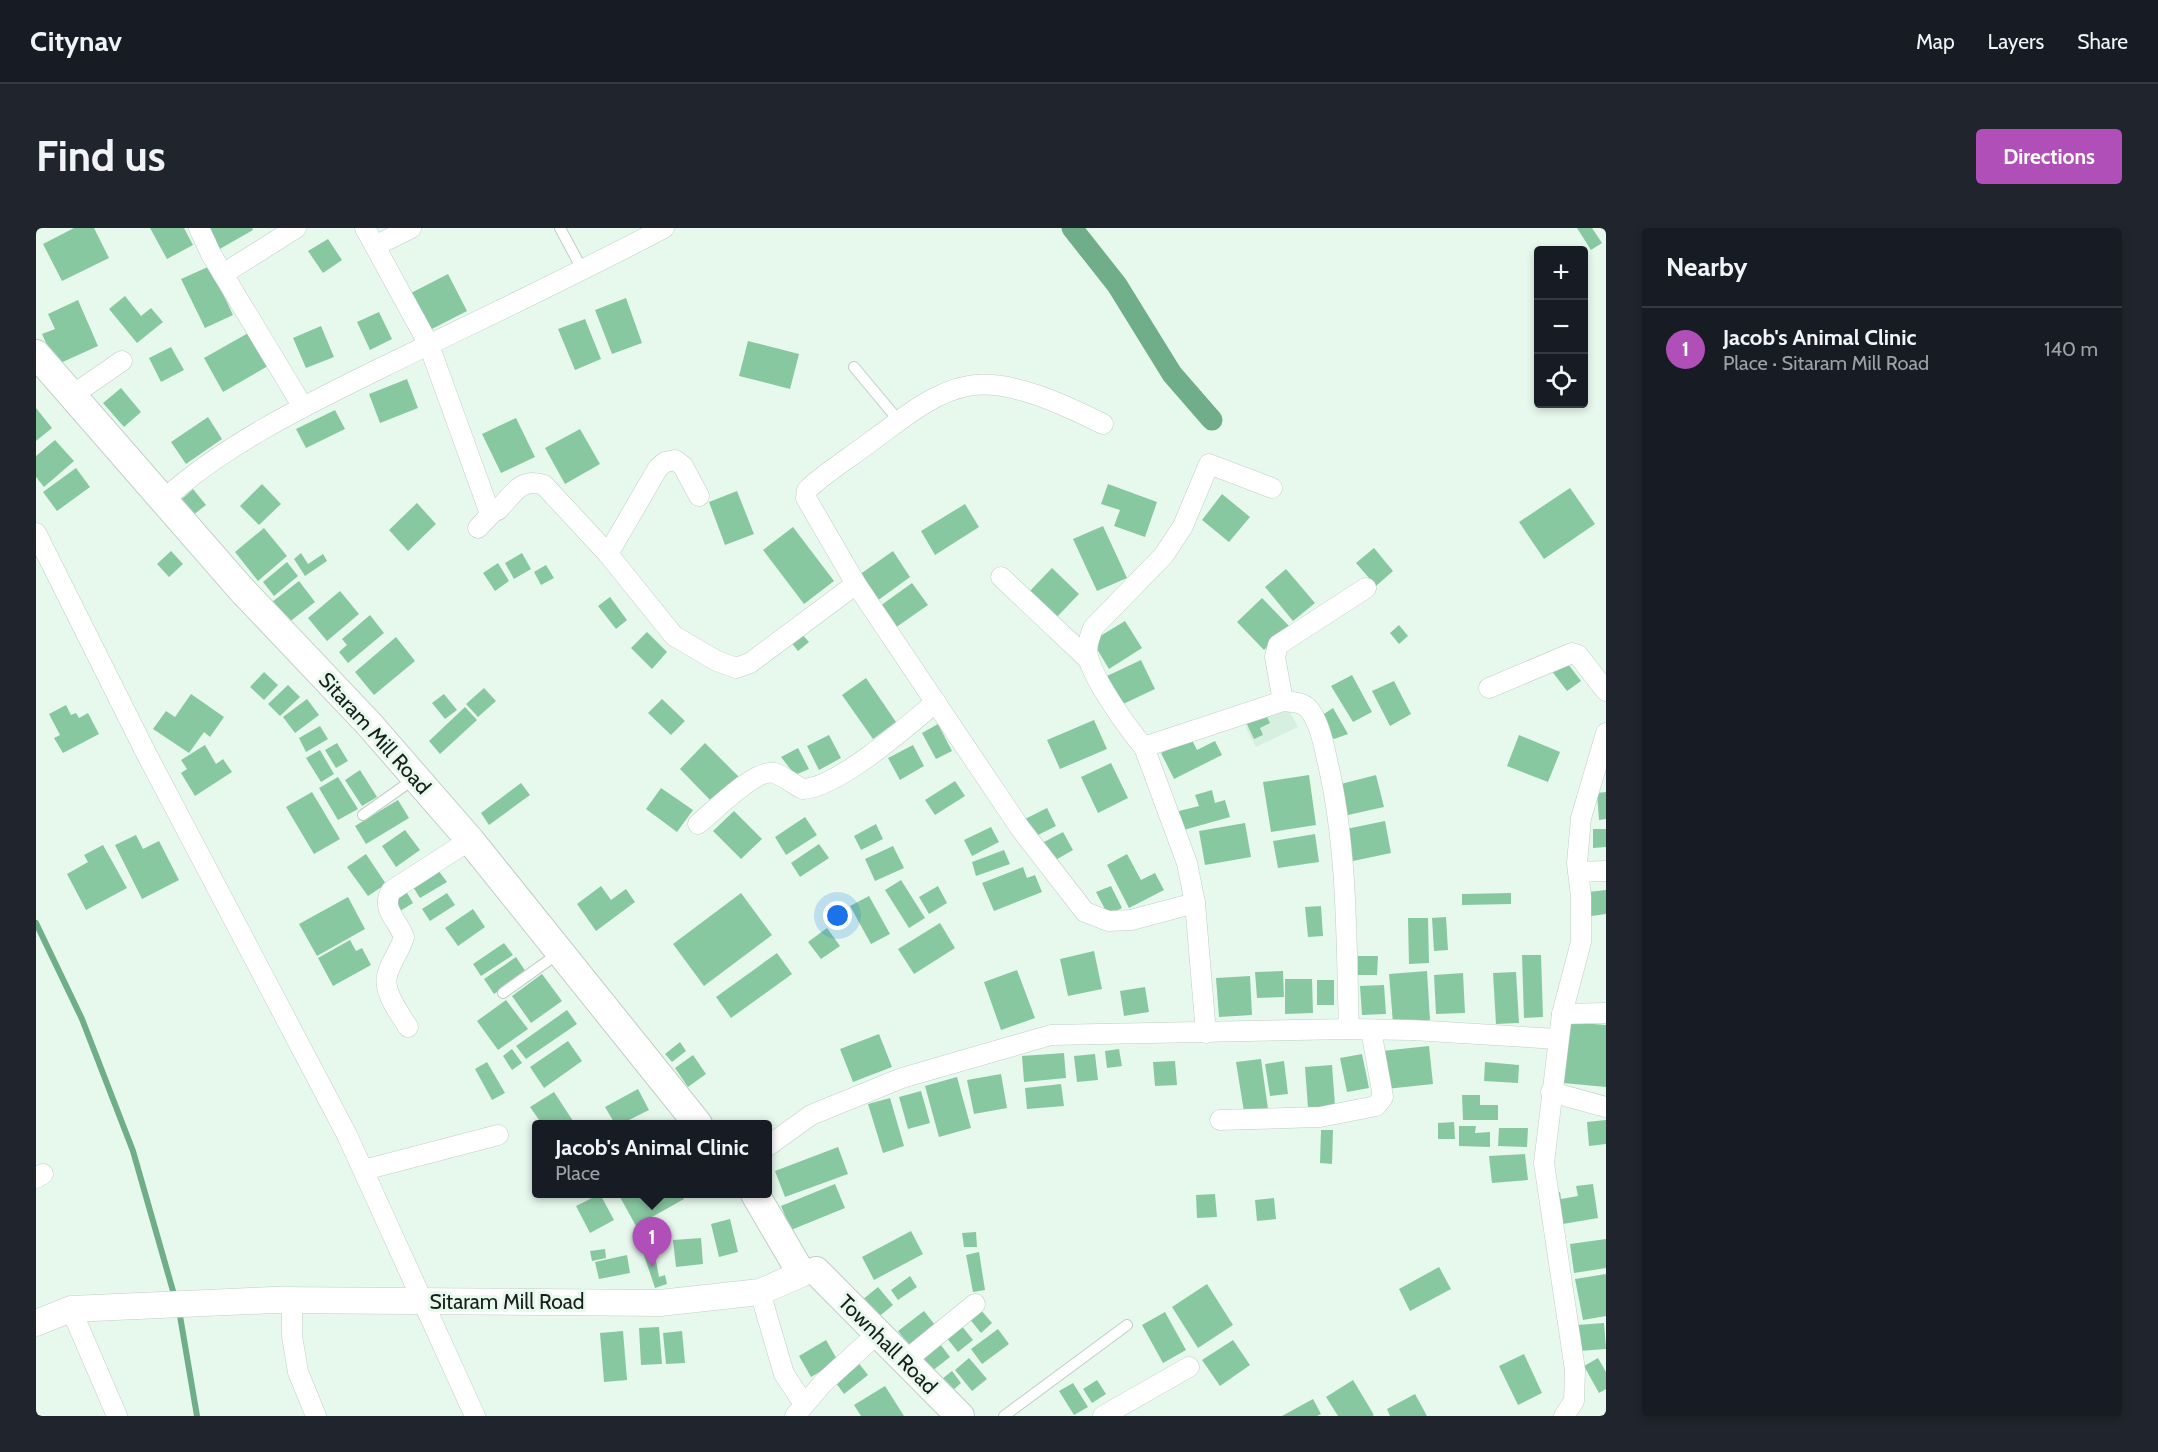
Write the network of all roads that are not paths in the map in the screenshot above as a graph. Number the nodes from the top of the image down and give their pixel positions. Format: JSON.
{"nodes":[{"id":1,"x":199,"y":228,"type":"edge"},
{"id":2,"x":296,"y":228,"type":"edge"},
{"id":3,"x":365,"y":228,"type":"edge"},
{"id":4,"x":411,"y":228,"type":"edge"},
{"id":5,"x":560,"y":228,"type":"edge"},
{"id":6,"x":664,"y":228,"type":"edge"},
{"id":7,"x":375,"y":246,"type":"junction"},
{"id":8,"x":583,"y":271,"type":"junction"},
{"id":9,"x":223,"y":274,"type":"junction"},
{"id":10,"x":429,"y":345,"type":"junction"},
{"id":11,"x":36,"y":354,"type":"edge"},
{"id":12,"x":122,"y":361,"type":"dead end"},
{"id":13,"x":854,"y":367,"type":"dead end"},
{"id":14,"x":71,"y":396,"type":"junction"},
{"id":15,"x":303,"y":407,"type":"junction"},
{"id":16,"x":899,"y":421,"type":"junction"},
{"id":17,"x":1103,"y":424,"type":"dead end"},
{"id":18,"x":1272,"y":488,"type":"dead end"},
{"id":19,"x":699,"y":496,"type":"dead end"},
{"id":20,"x":162,"y":501,"type":"junction"},
{"id":21,"x":494,"y":511,"type":"junction"},
{"id":22,"x":478,"y":528,"type":"dead end"},
{"id":23,"x":36,"y":533,"type":"edge"},
{"id":24,"x":608,"y":554,"type":"junction"},
{"id":25,"x":1001,"y":577,"type":"dead end"},
{"id":26,"x":856,"y":584,"type":"junction"},
{"id":27,"x":1366,"y":588,"type":"dead end"},
{"id":28,"x":1089,"y":660,"type":"junction"},
{"id":29,"x":1489,"y":688,"type":"dead end"},
{"id":30,"x":1606,"y":691,"type":"edge"},
{"id":31,"x":1283,"y":701,"type":"junction"},
{"id":32,"x":936,"y":702,"type":"junction"},
{"id":33,"x":1606,"y":733,"type":"edge"},
{"id":34,"x":1144,"y":747,"type":"junction"},
{"id":35,"x":416,"y":778,"type":"junction"},
{"id":36,"x":363,"y":816,"type":"dead end"},
{"id":37,"x":699,"y":824,"type":"dead end"},
{"id":38,"x":470,"y":840,"type":"junction"},
{"id":39,"x":1606,"y":871,"type":"edge"},
{"id":40,"x":1578,"y":872,"type":"junction"},
{"id":41,"x":1195,"y":903,"type":"junction"},
{"id":42,"x":560,"y":952,"type":"junction"},
{"id":43,"x":503,"y":993,"type":"dead end"},
{"id":44,"x":1606,"y":1013,"type":"edge"},
{"id":45,"x":1562,"y":1014,"type":"junction"},
{"id":46,"x":408,"y":1027,"type":"dead end"},
{"id":47,"x":1349,"y":1029,"type":"junction"},
{"id":48,"x":1371,"y":1030,"type":"junction"},
{"id":49,"x":1206,"y":1033,"type":"junction"},
{"id":50,"x":1558,"y":1039,"type":"junction"},
{"id":51,"x":1551,"y":1092,"type":"junction"},
{"id":52,"x":1606,"y":1107,"type":"edge"},
{"id":53,"x":694,"y":1120,"type":"edge"},
{"id":54,"x":1220,"y":1120,"type":"dead end"},
{"id":55,"x":498,"y":1135,"type":"dead end"},
{"id":56,"x":772,"y":1143,"type":"edge"},
{"id":57,"x":364,"y":1170,"type":"junction"},
{"id":58,"x":759,"y":1198,"type":"edge"},
{"id":59,"x":807,"y":1269,"type":"junction"},
{"id":60,"x":760,"y":1293,"type":"junction"},
{"id":61,"x":292,"y":1300,"type":"junction"},
{"id":62,"x":423,"y":1301,"type":"junction"},
{"id":63,"x":975,"y":1304,"type":"dead end"},
{"id":64,"x":71,"y":1309,"type":"junction"},
{"id":65,"x":36,"y":1323,"type":"edge"},
{"id":66,"x":1127,"y":1325,"type":"dead end"},
{"id":67,"x":878,"y":1334,"type":"junction"},
{"id":68,"x":905,"y":1361,"type":"junction"},
{"id":69,"x":1189,"y":1366,"type":"dead end"},
{"id":70,"x":800,"y":1410,"type":"edge"},
{"id":71,"x":117,"y":1416,"type":"edge"},
{"id":72,"x":316,"y":1416,"type":"edge"},
{"id":73,"x":475,"y":1416,"type":"edge"},
{"id":74,"x":959,"y":1416,"type":"edge"},
{"id":75,"x":1004,"y":1416,"type":"edge"},
{"id":76,"x":1103,"y":1416,"type":"edge"},
{"id":77,"x":1564,"y":1416,"type":"edge"}],
"edges":[{"from":1,"to":9,"type":"street"},
{"from":2,"to":9,"type":"street"},
{"from":3,"to":7,"type":"street"},
{"from":4,"to":7,"type":"street"},
{"from":5,"to":8,"type":"lane"},
{"from":6,"to":8,"type":"street"},
{"from":7,"to":10,"type":"street"},
{"from":8,"to":10,"type":"street"},
{"from":9,"to":15,"type":"street"},
{"from":10,"to":15,"type":"street"},
{"from":10,"to":21,"type":"street"},
{"from":11,"to":14,"type":"main road","name":"Sitaram Mill Road"},
{"from":12,"to":14,"type":"street"},
{"from":13,"to":16,"type":"lane"},
{"from":14,"to":20,"type":"main road","name":"Sitaram Mill Road"},
{"from":15,"to":20,"type":"street"},
{"from":16,"to":17,"type":"street"},
{"from":16,"to":26,"type":"street"},
{"from":18,"to":28,"type":"street"},
{"from":19,"to":24,"type":"street"},
{"from":20,"to":35,"type":"main road","name":"Sitaram Mill Road"},
{"from":21,"to":22,"type":"street"},
{"from":21,"to":24,"type":"street"},
{"from":23,"to":57,"type":"street"},
{"from":24,"to":26,"type":"street"},
{"from":25,"to":28,"type":"street"},
{"from":26,"to":32,"type":"street"},
{"from":27,"to":31,"type":"street"},
{"from":28,"to":34,"type":"street"},
{"from":29,"to":30,"type":"street"},
{"from":31,"to":34,"type":"street"},
{"from":31,"to":47,"type":"street"},
{"from":32,"to":37,"type":"street"},
{"from":32,"to":41,"type":"street"},
{"from":33,"to":40,"type":"street"},
{"from":34,"to":41,"type":"street"},
{"from":35,"to":36,"type":"lane"},
{"from":35,"to":38,"type":"main road","name":"Sitaram Mill Road"},
{"from":38,"to":42,"type":"main road","name":"Sitaram Mill Road"},
{"from":38,"to":46,"type":"street"},
{"from":39,"to":40,"type":"street"},
{"from":40,"to":45,"type":"street"},
{"from":41,"to":49,"type":"street"},
{"from":42,"to":43,"type":"lane"},
{"from":42,"to":53,"type":"main road","name":"Sitaram Mill Road"},
{"from":44,"to":45,"type":"street"},
{"from":45,"to":50,"type":"street"},
{"from":47,"to":48,"type":"street"},
{"from":47,"to":49,"type":"street"},
{"from":48,"to":50,"type":"street"},
{"from":48,"to":54,"type":"street"},
{"from":49,"to":56,"type":"street"},
{"from":50,"to":51,"type":"street"},
{"from":51,"to":52,"type":"street"},
{"from":51,"to":77,"type":"street"},
{"from":55,"to":57,"type":"street"},
{"from":57,"to":62,"type":"street"},
{"from":58,"to":59,"type":"main road","name":"Townhall Road"},
{"from":59,"to":60,"type":"street","name":"Sitaram Mill Road"},
{"from":59,"to":67,"type":"main road","name":"Townhall Road"},
{"from":60,"to":62,"type":"street","name":"Sitaram Mill Road"},
{"from":60,"to":70,"type":"street"},
{"from":61,"to":62,"type":"street","name":"Sitaram Mill Road"},
{"from":61,"to":64,"type":"street","name":"Sitaram Mill Road"},
{"from":61,"to":72,"type":"street"},
{"from":62,"to":73,"type":"street"},
{"from":63,"to":68,"type":"street"},
{"from":64,"to":65,"type":"street","name":"Sitaram Mill Road"},
{"from":64,"to":71,"type":"street"},
{"from":66,"to":75,"type":"lane"},
{"from":67,"to":68,"type":"main road","name":"Townhall Road"},
{"from":67,"to":70,"type":"street"},
{"from":68,"to":74,"type":"main road","name":"Townhall Road"},
{"from":69,"to":76,"type":"street"}]}
